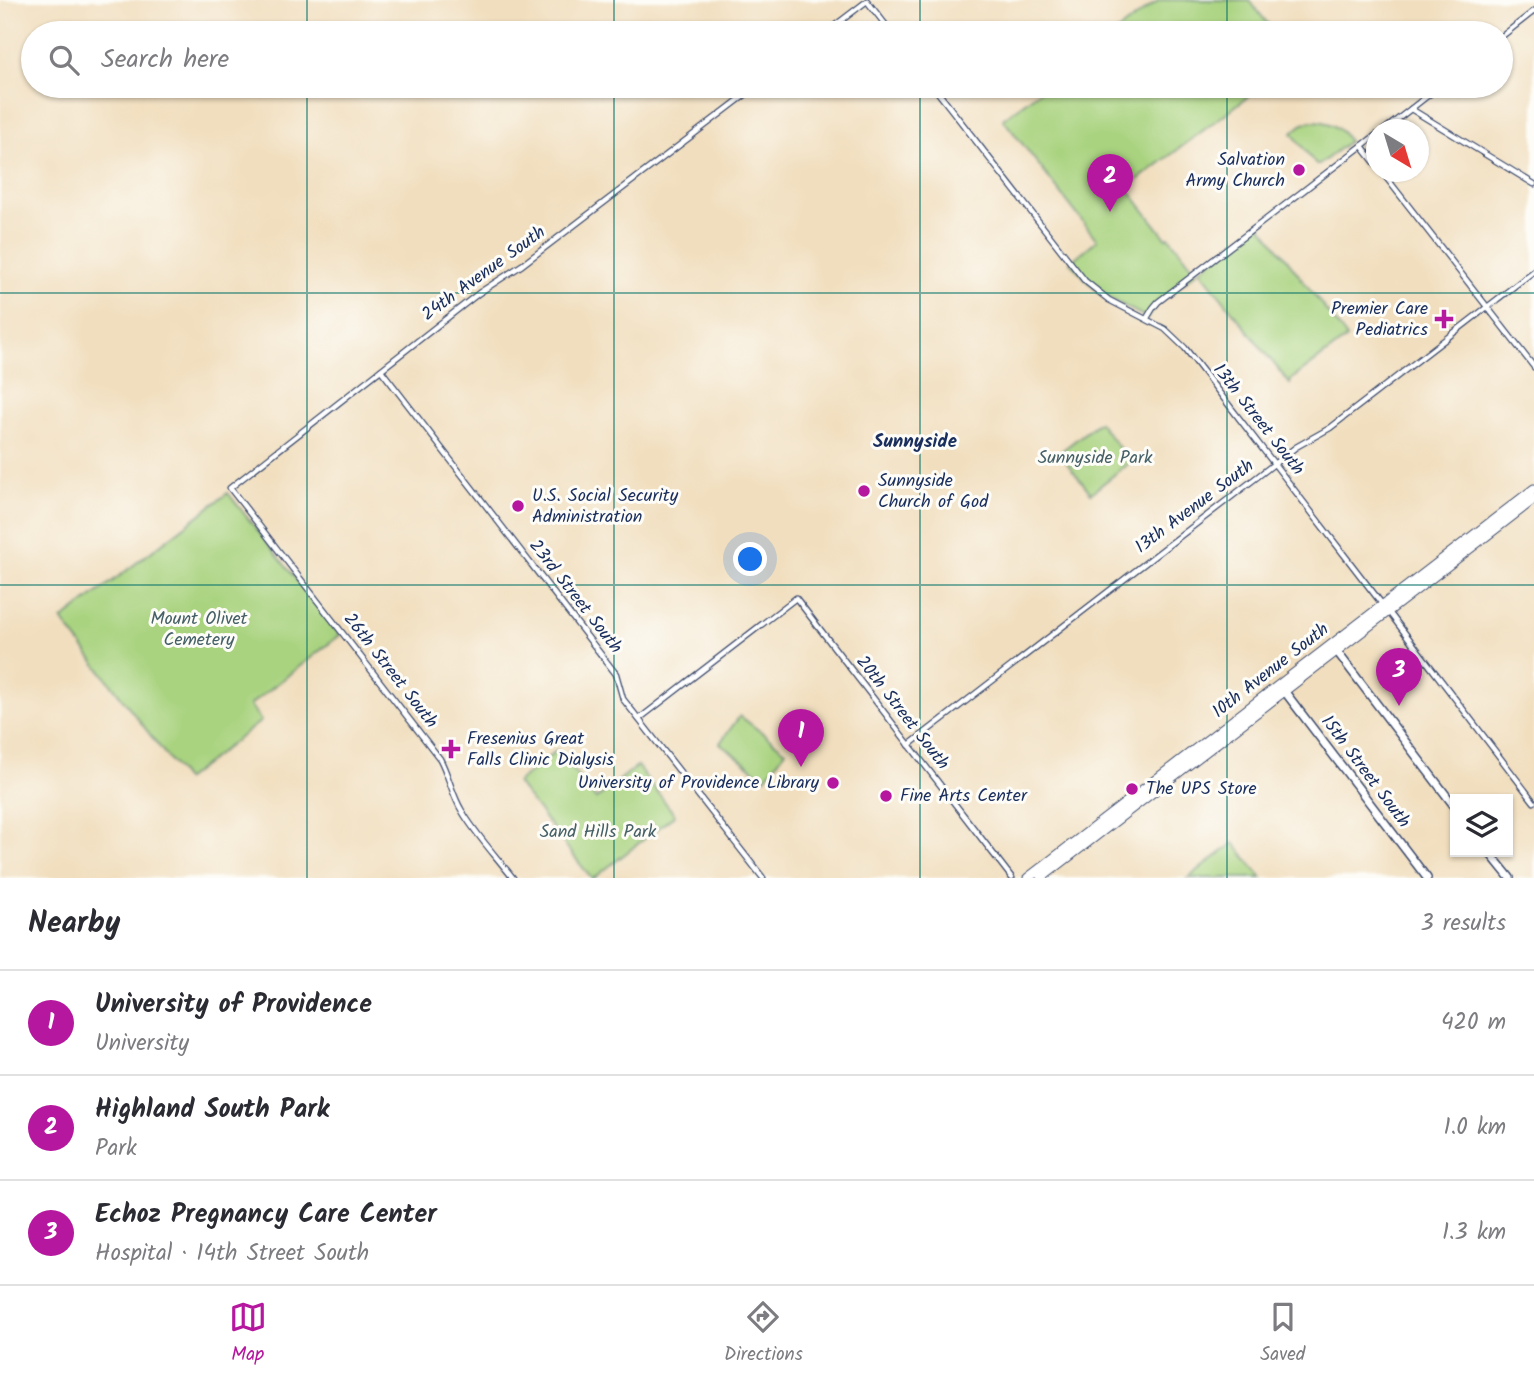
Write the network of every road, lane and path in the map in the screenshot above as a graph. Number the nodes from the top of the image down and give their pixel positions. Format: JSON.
{"nodes":[{"id":1,"x":866,"y":0,"type":"edge"},
{"id":2,"x":1534,"y":11,"type":"edge"},
{"id":3,"x":840,"y":21,"type":"edge"},
{"id":4,"x":883,"y":21,"type":"edge"},
{"id":5,"x":1513,"y":28,"type":"edge"},
{"id":6,"x":741,"y":98,"type":"edge"},
{"id":7,"x":942,"y":98,"type":"edge"},
{"id":8,"x":1425,"y":98,"type":"edge"},
{"id":9,"x":1411,"y":109,"type":"junction"},
{"id":10,"x":1398,"y":119,"type":"edge"},
{"id":11,"x":1366,"y":143,"type":"edge"},
{"id":12,"x":1362,"y":146,"type":"junction"},
{"id":13,"x":1366,"y":151,"type":"edge"},
{"id":14,"x":1390,"y":182,"type":"edge"},
{"id":15,"x":1534,"y":184,"type":"edge"},
{"id":16,"x":1534,"y":271,"type":"edge"},
{"id":17,"x":1487,"y":307,"type":"junction"},
{"id":18,"x":1147,"y":318,"type":"junction"},
{"id":19,"x":1534,"y":367,"type":"edge"},
{"id":20,"x":381,"y":370,"type":"junction"},
{"id":21,"x":1274,"y":464,"type":"junction"},
{"id":22,"x":230,"y":488,"type":"joint"},
{"id":23,"x":1534,"y":489,"type":"edge"},
{"id":24,"x":1534,"y":499,"type":"edge"},
{"id":25,"x":1386,"y":608,"type":"junction"},
{"id":26,"x":1333,"y":648,"type":"junction"},
{"id":27,"x":1281,"y":688,"type":"junction"},
{"id":28,"x":639,"y":719,"type":"junction"},
{"id":29,"x":909,"y":745,"type":"junction"},
{"id":30,"x":1450,"y":800,"type":"edge"},
{"id":31,"x":1534,"y":802,"type":"edge"},
{"id":32,"x":1493,"y":857,"type":"edge"},
{"id":33,"x":513,"y":878,"type":"edge"},
{"id":34,"x":763,"y":878,"type":"edge"},
{"id":35,"x":1012,"y":878,"type":"edge"},
{"id":36,"x":1028,"y":878,"type":"edge"},
{"id":37,"x":1041,"y":878,"type":"edge"},
{"id":38,"x":1427,"y":878,"type":"edge"},
{"id":39,"x":1510,"y":878,"type":"edge"}],
"edges":[{"from":1,"to":3,"type":"street"},
{"from":1,"to":4,"type":"street"},
{"from":2,"to":5,"type":"street"},
{"from":6,"to":20,"type":"street","name":"24th Avenue South"},
{"from":7,"to":18,"type":"street","name":"13th Street South"},
{"from":8,"to":9,"type":"street"},
{"from":9,"to":10,"type":"street"},
{"from":9,"to":15,"type":"street"},
{"from":11,"to":12,"type":"street"},
{"from":12,"to":13,"type":"street"},
{"from":12,"to":18,"type":"street"},
{"from":14,"to":17,"type":"street"},
{"from":16,"to":17,"type":"street","name":"13th Avenue South"},
{"from":17,"to":19,"type":"street"},
{"from":17,"to":21,"type":"street","name":"13th Avenue South"},
{"from":18,"to":21,"type":"street","name":"13th Street South"},
{"from":20,"to":22,"type":"street","name":"24th Avenue South"},
{"from":20,"to":28,"type":"street","name":"23rd Street South"},
{"from":21,"to":25,"type":"street","name":"13th Street South"},
{"from":21,"to":29,"type":"street","name":"13th Avenue South"},
{"from":22,"to":33,"type":"street","name":"26th Street South"},
{"from":23,"to":25,"type":"highway","name":"10th Avenue South"},
{"from":24,"to":25,"type":"highway","name":"10th Avenue South"},
{"from":25,"to":26,"type":"highway","name":"10th Avenue South"},
{"from":25,"to":31,"type":"street","name":"13th Street South"},
{"from":26,"to":27,"type":"highway","name":"10th Avenue South"},
{"from":26,"to":30,"type":"main road"},
{"from":27,"to":36,"type":"highway","name":"10th Avenue South"},
{"from":27,"to":37,"type":"highway","name":"10th Avenue South"},
{"from":27,"to":38,"type":"main road","name":"15th Street South"},
{"from":28,"to":29,"type":"street","name":"20th Street South"},
{"from":28,"to":34,"type":"street","name":"23rd Street South"},
{"from":29,"to":35,"type":"street","name":"20th Street South"},
{"from":32,"to":39,"type":"main road"}]}
